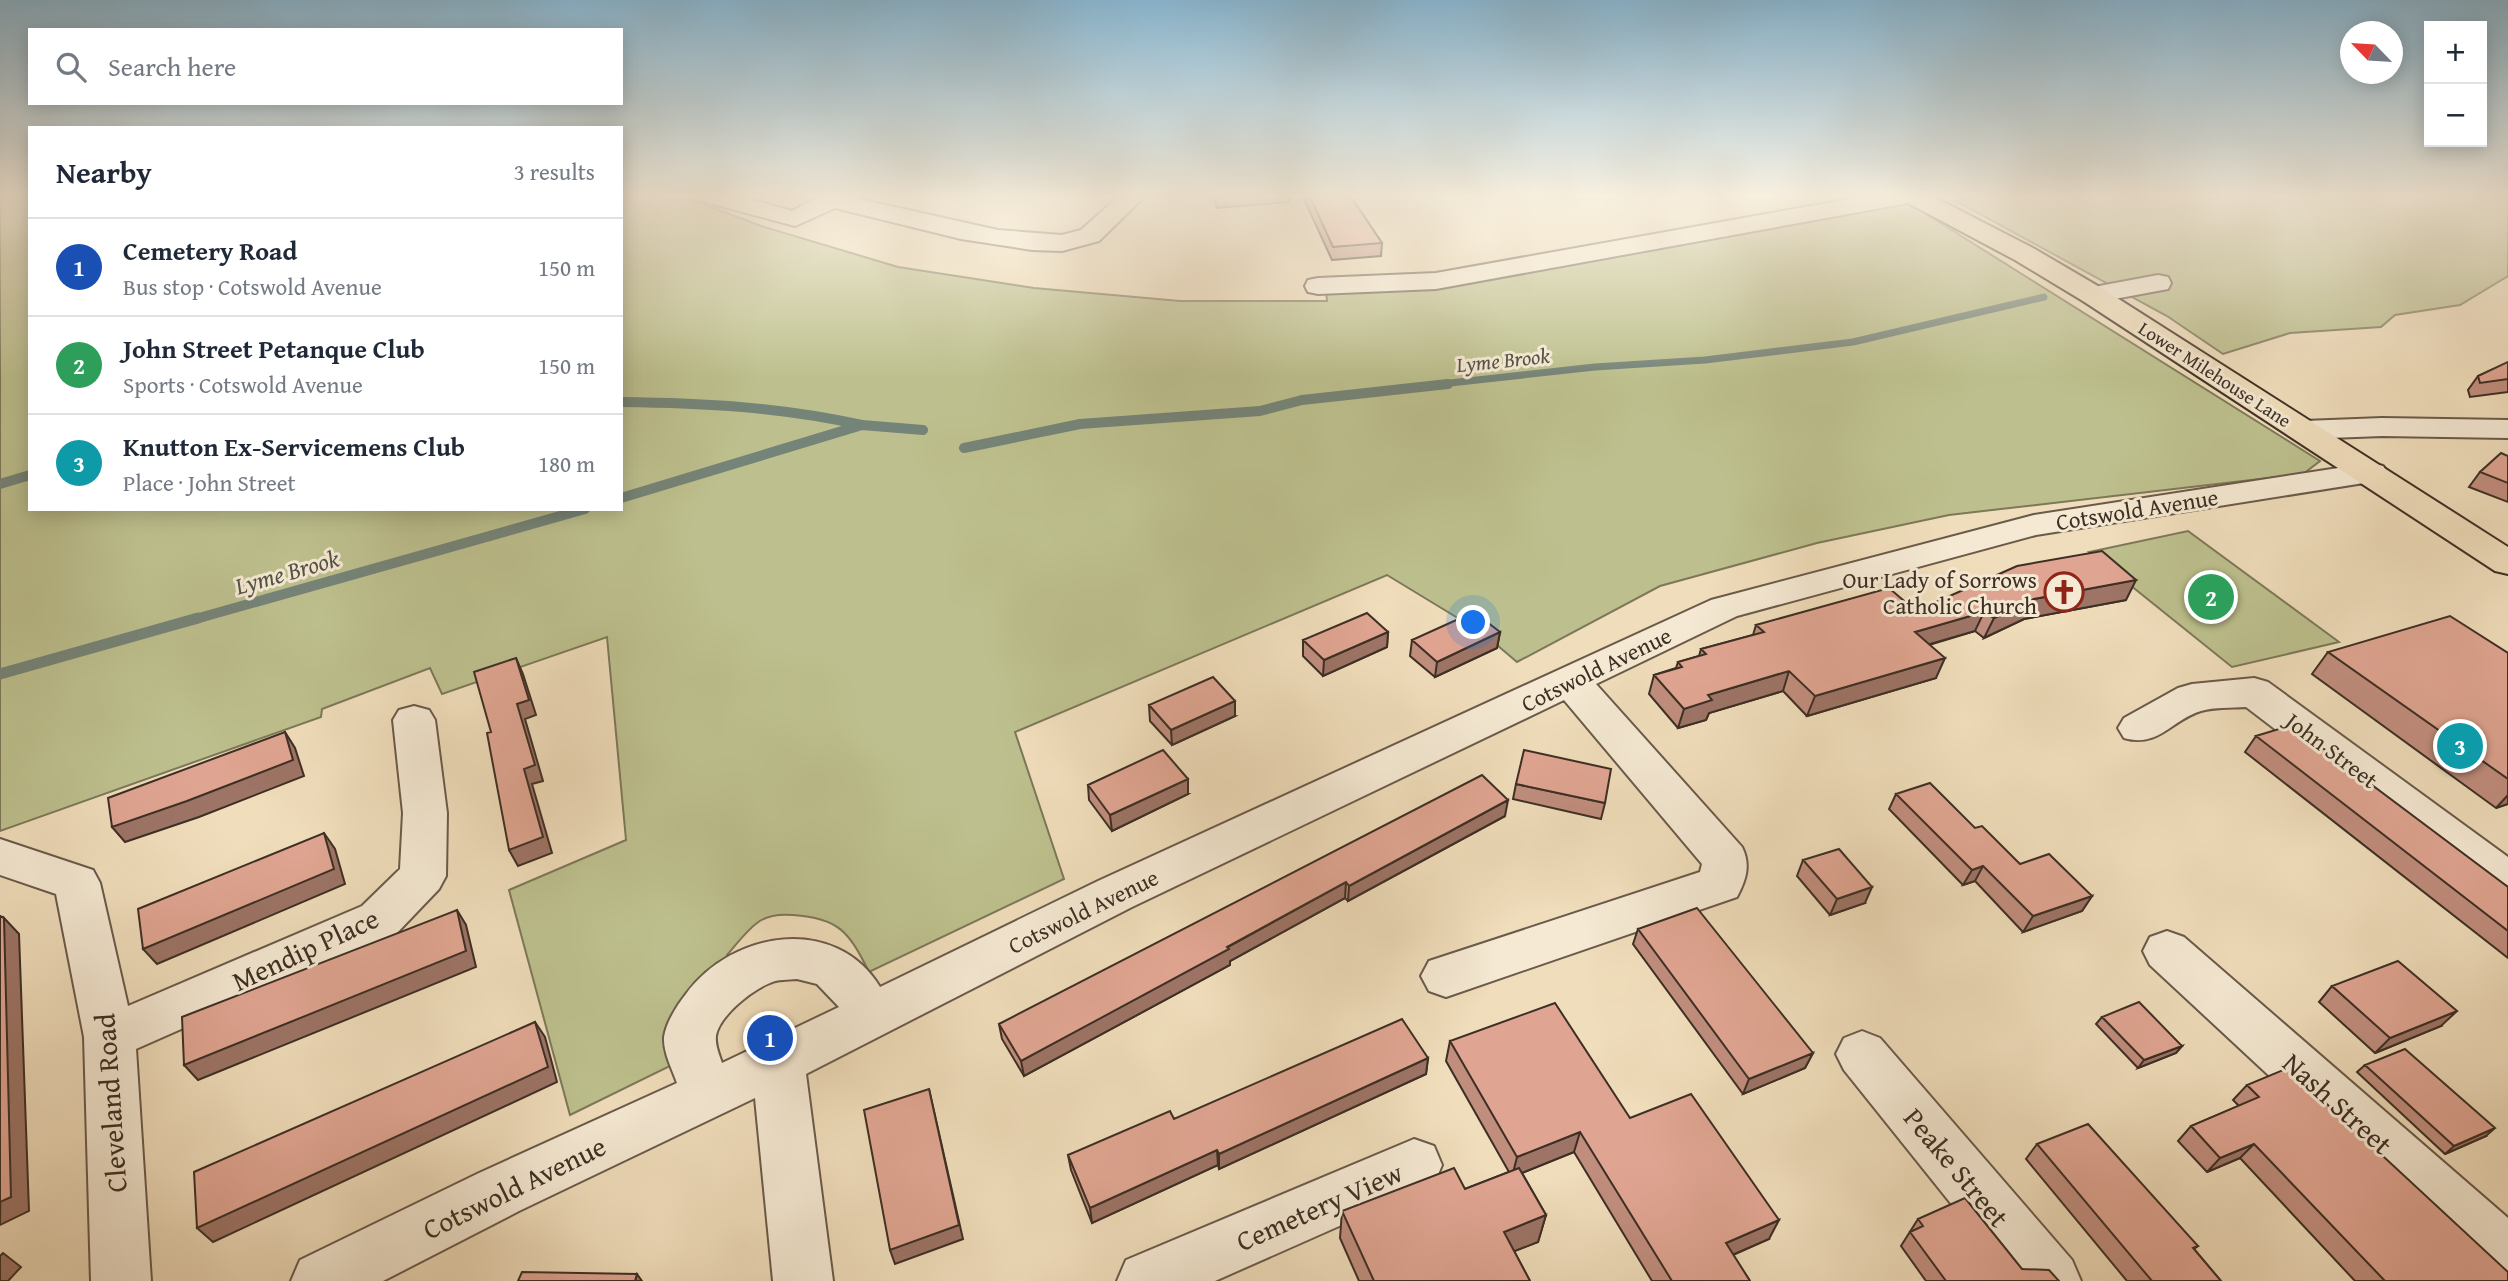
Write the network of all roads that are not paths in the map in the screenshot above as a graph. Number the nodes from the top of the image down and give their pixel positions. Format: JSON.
{"nodes":[{"id":1,"x":1571,"y":257,"type":"edge"},
{"id":2,"x":2029,"y":257,"type":"edge"},
{"id":3,"x":2158,"y":283,"type":"dead end"},
{"id":4,"x":1318,"y":286,"type":"dead end"},
{"id":5,"x":2093,"y":295,"type":"junction"},
{"id":6,"x":2412,"y":428,"type":"junction"},
{"id":7,"x":2508,"y":429,"type":"edge"},
{"id":8,"x":2304,"y":430,"type":"junction"},
{"id":9,"x":2508,"y":450,"type":"edge"},
{"id":10,"x":2371,"y":472,"type":"junction"},
{"id":11,"x":2508,"y":563,"type":"edge"},
{"id":12,"x":1571,"y":681,"type":"junction"},
{"id":13,"x":414,"y":720,"type":"dead end"},
{"id":14,"x":2139,"y":727,"type":"dead end"},
{"id":15,"x":0,"y":857,"type":"edge"},
{"id":16,"x":2508,"y":882,"type":"edge"},
{"id":17,"x":2167,"y":951,"type":"dead end"},
{"id":18,"x":1446,"y":976,"type":"dead end"},
{"id":19,"x":870,"y":1015,"type":"junction"},
{"id":20,"x":110,"y":1037,"type":"junction"},
{"id":21,"x":1862,"y":1054,"type":"dead end"},
{"id":22,"x":778,"y":1062,"type":"junction"},
{"id":23,"x":707,"y":1095,"type":"junction"},
{"id":24,"x":1414,"y":1165,"type":"dead end"},
{"id":25,"x":2508,"y":1257,"type":"edge"},
{"id":26,"x":1221,"y":1266,"type":"edge"},
{"id":27,"x":121,"y":1281,"type":"edge"},
{"id":28,"x":321,"y":1281,"type":"edge"},
{"id":29,"x":803,"y":1281,"type":"edge"},
{"id":30,"x":1147,"y":1281,"type":"edge"},
{"id":31,"x":2051,"y":1281,"type":"edge"}],
"edges":[{"from":1,"to":4,"type":"street"},
{"from":2,"to":5,"type":"main road","name":"Lower Milehouse Lane"},
{"from":3,"to":5,"type":"street"},
{"from":5,"to":8,"type":"main road","name":"Lower Milehouse Lane"},
{"from":6,"to":7,"type":"street"},
{"from":6,"to":8,"type":"street"},
{"from":6,"to":9,"type":"street"},
{"from":8,"to":10,"type":"main road","name":"Lower Milehouse Lane"},
{"from":10,"to":11,"type":"main road","name":"Lower Milehouse Lane"},
{"from":10,"to":12,"type":"street","name":"Cotswold Avenue"},
{"from":12,"to":18,"type":"street"},
{"from":12,"to":19,"type":"street","name":"Cotswold Avenue"},
{"from":13,"to":20,"type":"street","name":"Mendip Place"},
{"from":14,"to":16,"type":"street","name":"John Street"},
{"from":15,"to":20,"type":"street","name":"Cleveland Road"},
{"from":17,"to":25,"type":"street","name":"Nash Street"},
{"from":19,"to":22,"type":"street","name":"Cotswold Avenue"},
{"from":19,"to":23,"type":"street"},
{"from":20,"to":27,"type":"street","name":"Cleveland Road"},
{"from":21,"to":31,"type":"street","name":"Peake Street"},
{"from":22,"to":23,"type":"street","name":"Cotswold Avenue"},
{"from":22,"to":29,"type":"street"},
{"from":23,"to":28,"type":"street","name":"Cotswold Avenue"},
{"from":24,"to":26,"type":"street","name":"Cemetery View"},
{"from":26,"to":30,"type":"street","name":"Cemetery View"}]}
